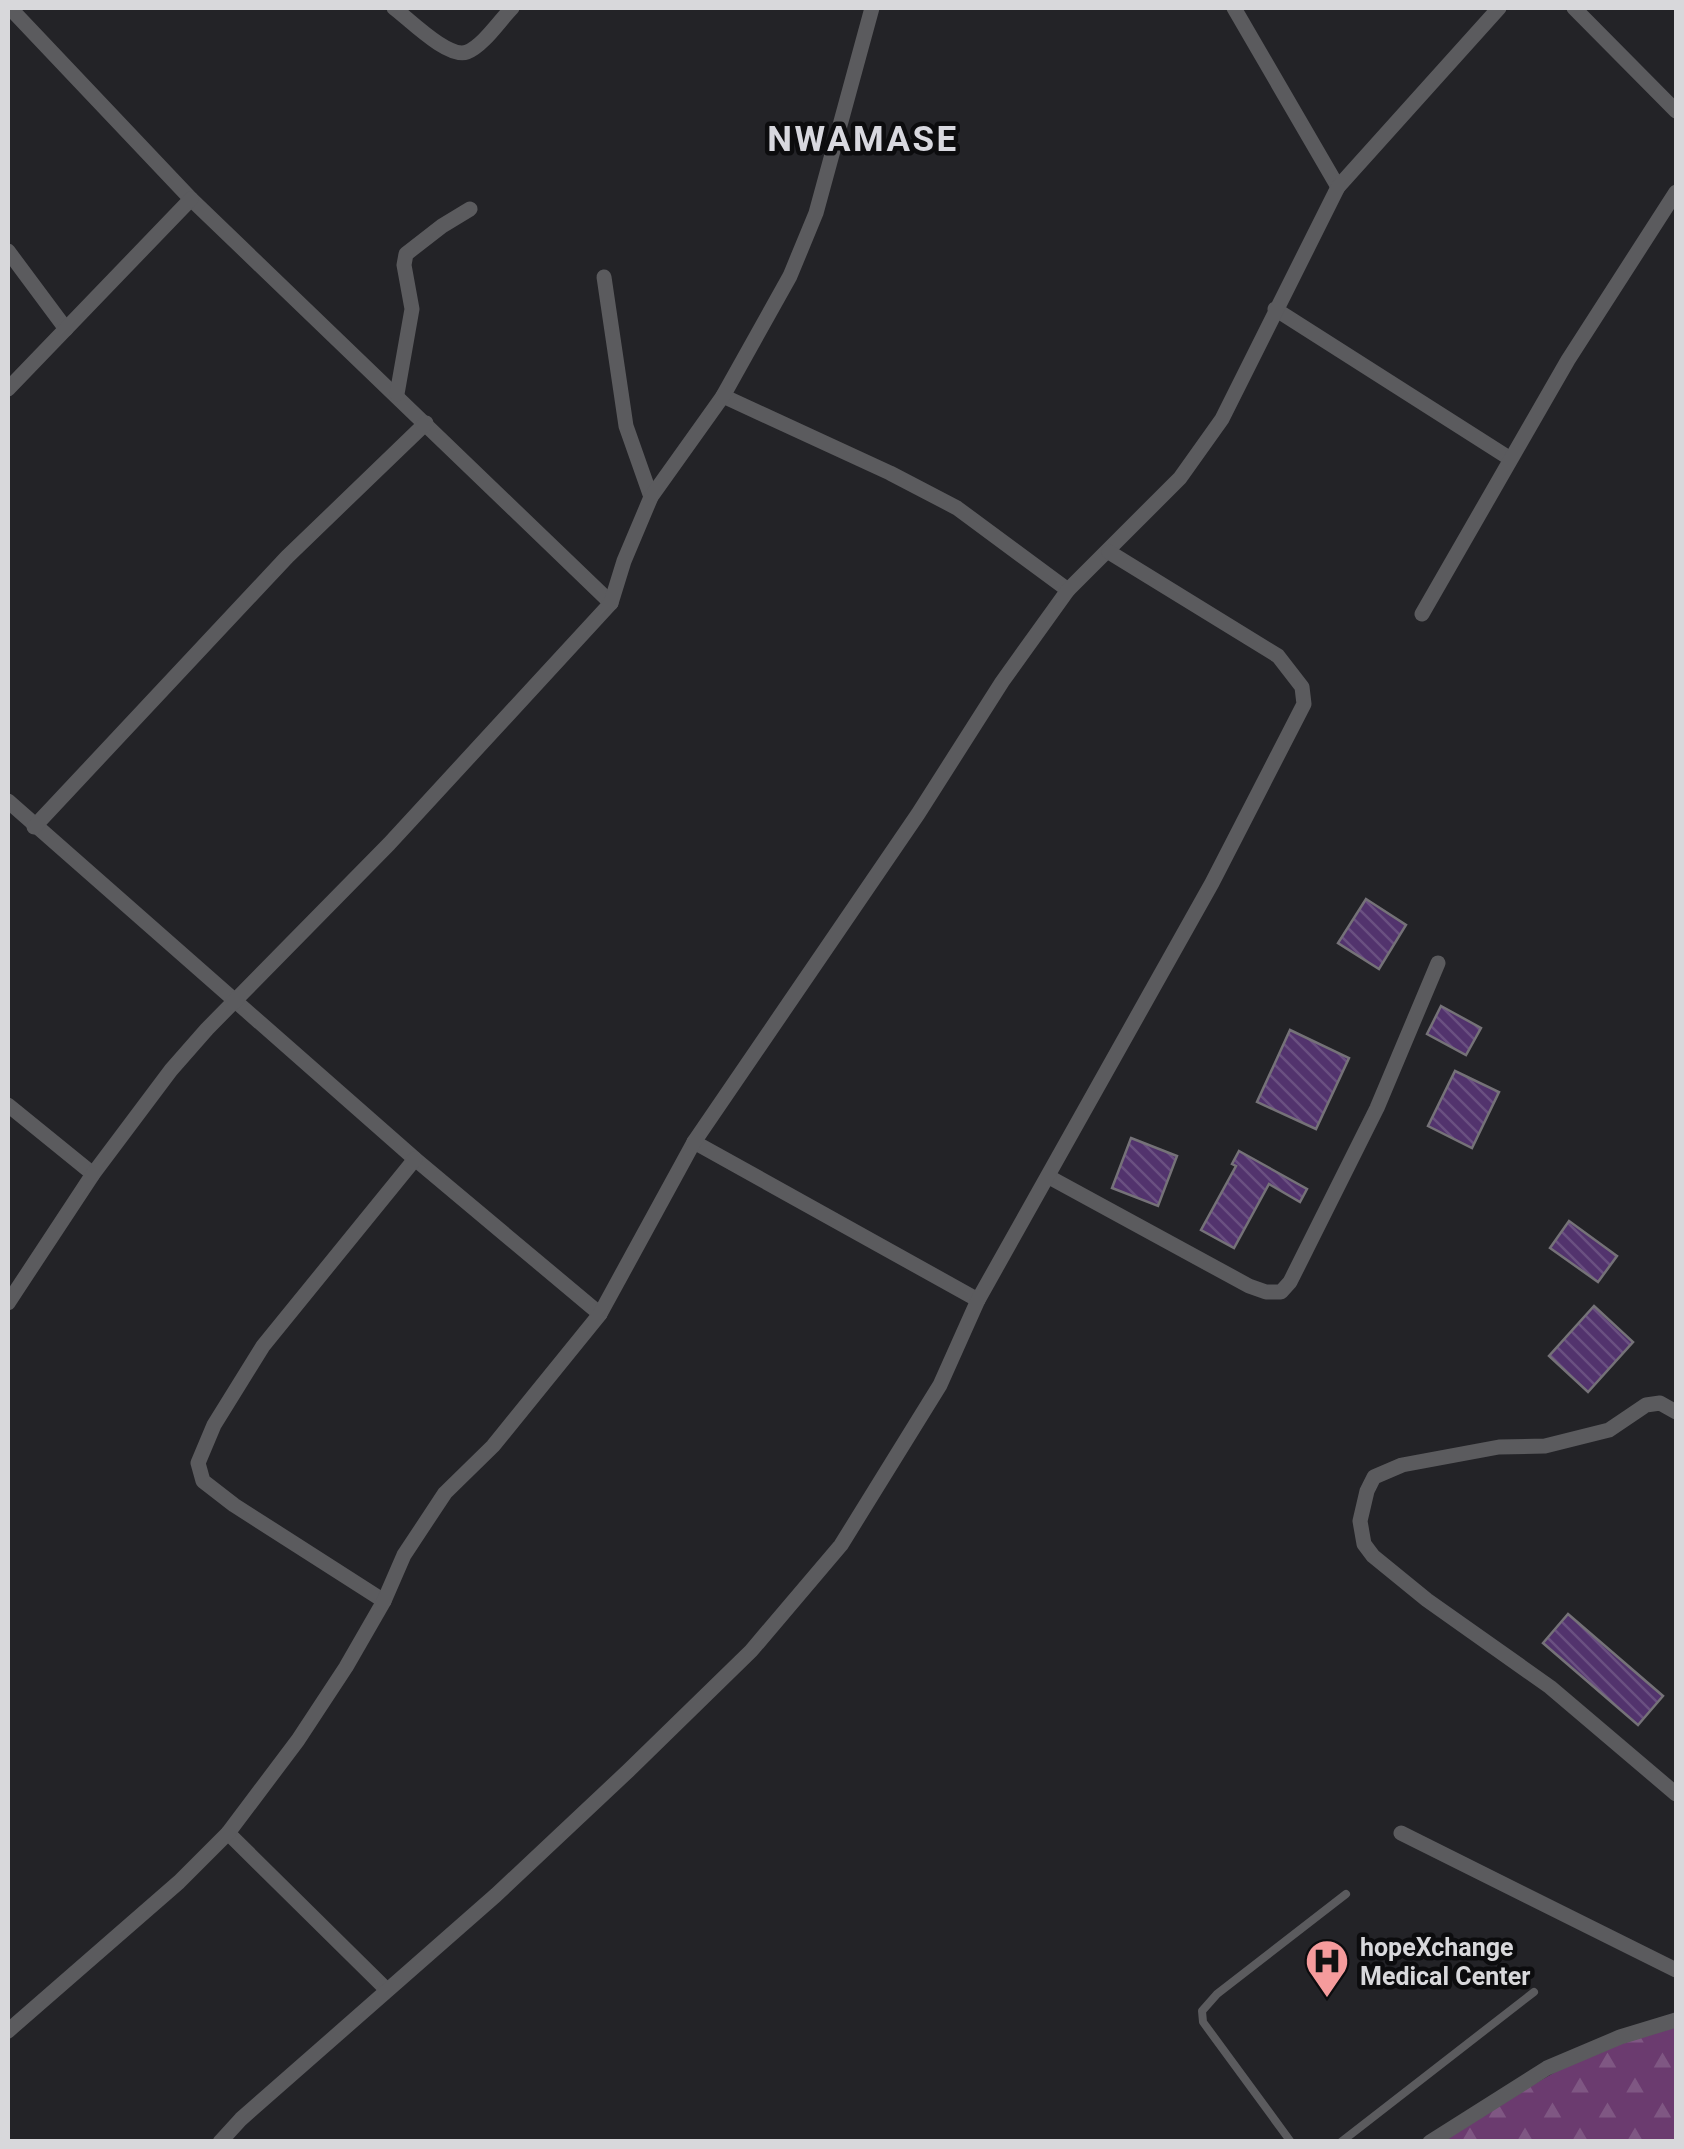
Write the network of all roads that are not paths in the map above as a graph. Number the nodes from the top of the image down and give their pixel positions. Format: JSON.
{"nodes":[{"id":1,"x":10,"y":8,"type":"edge"},
{"id":2,"x":394,"y":8,"type":"edge"},
{"id":3,"x":512,"y":8,"type":"edge"},
{"id":4,"x":872,"y":8,"type":"edge"},
{"id":5,"x":1234,"y":8,"type":"edge"},
{"id":6,"x":1500,"y":8,"type":"edge"},
{"id":7,"x":1574,"y":8,"type":"edge"},
{"id":8,"x":1676,"y":111,"type":"edge"},
{"id":9,"x":1338,"y":187,"type":"junction"},
{"id":10,"x":1676,"y":192,"type":"edge"},
{"id":11,"x":190,"y":199,"type":"junction"},
{"id":12,"x":470,"y":210,"type":"dead end"},
{"id":13,"x":8,"y":251,"type":"edge"},
{"id":14,"x":604,"y":278,"type":"dead end"},
{"id":15,"x":1276,"y":309,"type":"junction"},
{"id":16,"x":66,"y":329,"type":"junction"},
{"id":17,"x":8,"y":389,"type":"edge"},
{"id":18,"x":397,"y":394,"type":"junction"},
{"id":19,"x":723,"y":396,"type":"junction"},
{"id":20,"x":426,"y":423,"type":"junction"},
{"id":21,"x":1509,"y":458,"type":"junction"},
{"id":22,"x":651,"y":497,"type":"junction"},
{"id":23,"x":1109,"y":552,"type":"junction"},
{"id":24,"x":1068,"y":590,"type":"junction"},
{"id":25,"x":612,"y":603,"type":"junction"},
{"id":26,"x":1422,"y":614,"type":"dead end"},
{"id":27,"x":8,"y":801,"type":"edge"},
{"id":28,"x":34,"y":827,"type":"junction"},
{"id":29,"x":1438,"y":962,"type":"dead end"},
{"id":30,"x":235,"y":1003,"type":"junction"},
{"id":31,"x":8,"y":1105,"type":"edge"},
{"id":32,"x":694,"y":1142,"type":"junction"},
{"id":33,"x":415,"y":1160,"type":"junction"},
{"id":34,"x":94,"y":1174,"type":"junction"},
{"id":35,"x":1050,"y":1177,"type":"junction"},
{"id":36,"x":978,"y":1300,"type":"junction"},
{"id":37,"x":8,"y":1303,"type":"edge"},
{"id":38,"x":600,"y":1314,"type":"junction"},
{"id":39,"x":1676,"y":1412,"type":"edge"},
{"id":40,"x":384,"y":1601,"type":"junction"},
{"id":41,"x":1676,"y":1794,"type":"edge"},
{"id":42,"x":228,"y":1832,"type":"junction"},
{"id":43,"x":1401,"y":1833,"type":"dead end"},
{"id":44,"x":1346,"y":1894,"type":"dead end"},
{"id":45,"x":1676,"y":1970,"type":"edge"},
{"id":46,"x":387,"y":1990,"type":"junction"},
{"id":47,"x":1534,"y":1992,"type":"dead end"},
{"id":48,"x":1676,"y":2020,"type":"edge"},
{"id":49,"x":8,"y":2031,"type":"edge"},
{"id":50,"x":220,"y":2142,"type":"edge"},
{"id":51,"x":1291,"y":2142,"type":"edge"},
{"id":52,"x":1341,"y":2142,"type":"edge"},
{"id":53,"x":1430,"y":2142,"type":"edge"}],
"edges":[{"from":1,"to":11,"type":"street"},
{"from":2,"to":3,"type":"street"},
{"from":4,"to":19,"type":"street"},
{"from":5,"to":9,"type":"street"},
{"from":6,"to":9,"type":"street"},
{"from":7,"to":8,"type":"street"},
{"from":9,"to":15,"type":"street"},
{"from":10,"to":21,"type":"street"},
{"from":11,"to":16,"type":"street"},
{"from":11,"to":18,"type":"street"},
{"from":12,"to":18,"type":"street"},
{"from":13,"to":16,"type":"street"},
{"from":14,"to":22,"type":"street"},
{"from":15,"to":21,"type":"street"},
{"from":15,"to":23,"type":"street"},
{"from":16,"to":17,"type":"street"},
{"from":18,"to":20,"type":"street"},
{"from":19,"to":22,"type":"street"},
{"from":19,"to":24,"type":"street"},
{"from":20,"to":25,"type":"street"},
{"from":20,"to":28,"type":"street"},
{"from":21,"to":26,"type":"street"},
{"from":22,"to":25,"type":"street"},
{"from":23,"to":24,"type":"street"},
{"from":23,"to":35,"type":"street"},
{"from":24,"to":32,"type":"street"},
{"from":25,"to":30,"type":"street"},
{"from":27,"to":28,"type":"street"},
{"from":28,"to":30,"type":"street"},
{"from":29,"to":35,"type":"street"},
{"from":30,"to":33,"type":"street"},
{"from":30,"to":34,"type":"street"},
{"from":31,"to":34,"type":"street"},
{"from":32,"to":36,"type":"street"},
{"from":32,"to":38,"type":"street"},
{"from":33,"to":38,"type":"street"},
{"from":33,"to":40,"type":"street"},
{"from":34,"to":37,"type":"street"},
{"from":35,"to":36,"type":"street"},
{"from":36,"to":46,"type":"street"},
{"from":38,"to":40,"type":"street"},
{"from":39,"to":41,"type":"street"},
{"from":40,"to":42,"type":"street"},
{"from":42,"to":46,"type":"street"},
{"from":42,"to":49,"type":"street"},
{"from":43,"to":45,"type":"street"},
{"from":44,"to":51,"type":"lane"},
{"from":46,"to":50,"type":"street"},
{"from":47,"to":52,"type":"lane"},
{"from":48,"to":53,"type":"street"}]}
